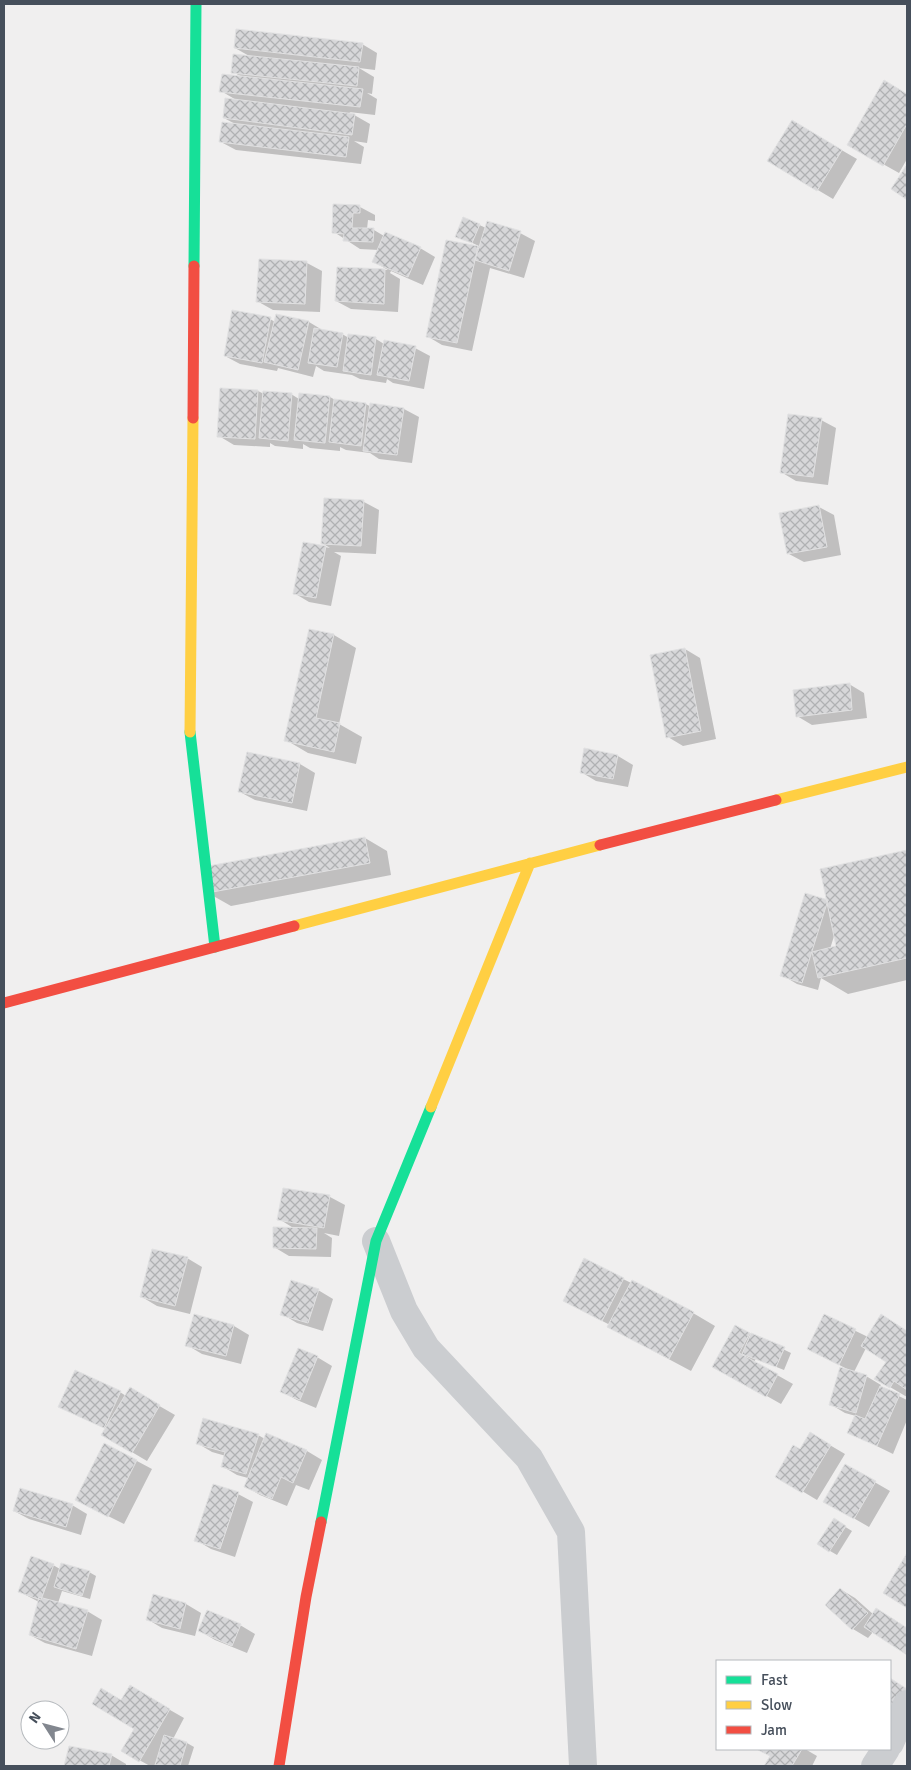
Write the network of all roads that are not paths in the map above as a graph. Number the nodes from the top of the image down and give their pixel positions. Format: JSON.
{"nodes":[{"id":1,"x":196,"y":4,"type":"edge"},
{"id":2,"x":907,"y":767,"type":"edge"},
{"id":3,"x":530,"y":863,"type":"junction"},
{"id":4,"x":215,"y":947,"type":"junction"},
{"id":5,"x":4,"y":1003,"type":"edge"},
{"id":6,"x":376,"y":1241,"type":"junction"},
{"id":7,"x":907,"y":1704,"type":"edge"},
{"id":8,"x":891,"y":1741,"type":"edge"},
{"id":9,"x":885,"y":1750,"type":"edge"},
{"id":10,"x":279,"y":1766,"type":"edge"},
{"id":11,"x":583,"y":1766,"type":"edge"},
{"id":12,"x":875,"y":1766,"type":"edge"}],
"edges":[{"from":1,"to":4,"type":"street"},
{"from":2,"to":3,"type":"street"},
{"from":3,"to":4,"type":"street"},
{"from":3,"to":6,"type":"street"},
{"from":4,"to":5,"type":"street"},
{"from":6,"to":10,"type":"street"},
{"from":6,"to":11,"type":"street"},
{"from":7,"to":8,"type":"street"},
{"from":9,"to":12,"type":"street"}]}
